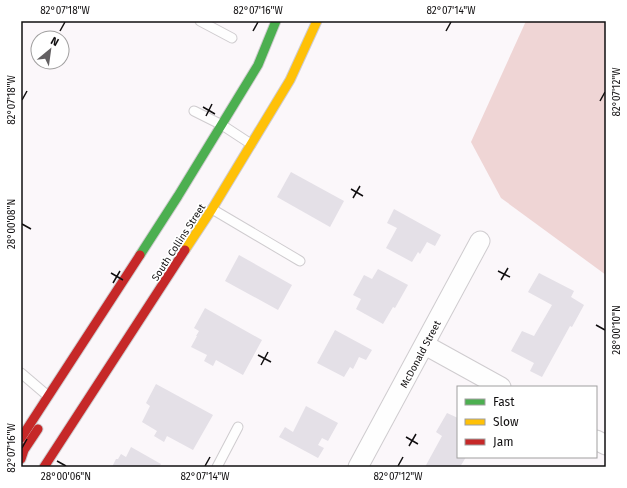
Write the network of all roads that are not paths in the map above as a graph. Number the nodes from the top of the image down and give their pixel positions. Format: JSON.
{"nodes":[{"id":1,"x":200,"y":21,"type":"edge"},
{"id":2,"x":276,"y":21,"type":"edge"},
{"id":3,"x":317,"y":21,"type":"edge"},
{"id":4,"x":232,"y":38,"type":"dead end"},
{"id":5,"x":194,"y":111,"type":"dead end"},
{"id":6,"x":222,"y":125,"type":"junction"},
{"id":7,"x":251,"y":144,"type":"junction"},
{"id":8,"x":212,"y":209,"type":"junction"},
{"id":9,"x":480,"y":241,"type":"dead end"},
{"id":10,"x":300,"y":261,"type":"dead end"},
{"id":11,"x":425,"y":345,"type":"junction"},
{"id":12,"x":21,"y":373,"type":"edge"},
{"id":13,"x":499,"y":386,"type":"edge"},
{"id":14,"x":51,"y":400,"type":"junction"},
{"id":15,"x":43,"y":422,"type":"dead end"},
{"id":16,"x":238,"y":427,"type":"dead end"},
{"id":17,"x":21,"y":438,"type":"edge"},
{"id":18,"x":597,"y":440,"type":"edge"},
{"id":19,"x":606,"y":445,"type":"edge"},
{"id":20,"x":21,"y":459,"type":"edge"},
{"id":21,"x":44,"y":467,"type":"edge"},
{"id":22,"x":217,"y":467,"type":"edge"},
{"id":23,"x":358,"y":467,"type":"edge"}],
"edges":[{"from":1,"to":4,"type":"lane"},
{"from":2,"to":6,"type":"main road"},
{"from":3,"to":7,"type":"main road","name":"South Collins Street"},
{"from":5,"to":6,"type":"lane"},
{"from":6,"to":7,"type":"lane"},
{"from":6,"to":14,"type":"main road"},
{"from":7,"to":8,"type":"main road","name":"South Collins Street"},
{"from":8,"to":10,"type":"lane"},
{"from":8,"to":21,"type":"main road","name":"South Collins Street"},
{"from":9,"to":11,"type":"street","name":"McDonald Street"},
{"from":11,"to":13,"type":"street"},
{"from":11,"to":23,"type":"street","name":"McDonald Street"},
{"from":12,"to":14,"type":"lane"},
{"from":14,"to":17,"type":"main road"},
{"from":15,"to":20,"type":"main road"},
{"from":16,"to":22,"type":"lane"},
{"from":18,"to":19,"type":"street"}]}
